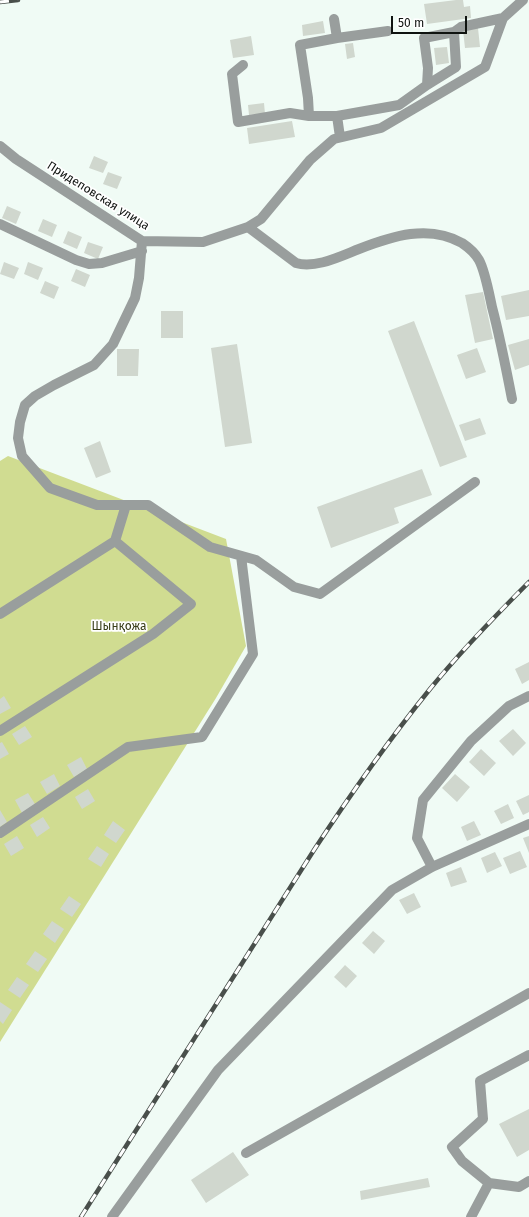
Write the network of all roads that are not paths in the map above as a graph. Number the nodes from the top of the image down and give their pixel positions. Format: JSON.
{"nodes":[{"id":1,"x":524,"y":0,"type":"edge"},
{"id":2,"x":503,"y":18,"type":"junction"},
{"id":3,"x":334,"y":19,"type":"dead end"},
{"id":4,"x":388,"y":31,"type":"dead end"},
{"id":5,"x":454,"y":32,"type":"junction"},
{"id":6,"x":337,"y":38,"type":"junction"},
{"id":7,"x":243,"y":64,"type":"dead end"},
{"id":8,"x":427,"y":85,"type":"junction"},
{"id":9,"x":309,"y":116,"type":"junction"},
{"id":10,"x":337,"y":116,"type":"junction"},
{"id":11,"x":340,"y":137,"type":"junction"},
{"id":12,"x":0,"y":146,"type":"edge"},
{"id":13,"x":0,"y":224,"type":"edge"},
{"id":14,"x":248,"y":227,"type":"junction"},
{"id":15,"x":142,"y":246,"type":"junction"},
{"id":16,"x":512,"y":399,"type":"dead end"},
{"id":17,"x":475,"y":482,"type":"dead end"},
{"id":18,"x":126,"y":505,"type":"junction"},
{"id":19,"x":115,"y":541,"type":"junction"},
{"id":20,"x":241,"y":556,"type":"junction"},
{"id":21,"x":0,"y":614,"type":"edge"},
{"id":22,"x":529,"y":696,"type":"edge"},
{"id":23,"x":0,"y":730,"type":"edge"},
{"id":24,"x":529,"y":824,"type":"edge"},
{"id":25,"x":0,"y":833,"type":"edge"},
{"id":26,"x":432,"y":867,"type":"junction"},
{"id":27,"x":529,"y":993,"type":"edge"},
{"id":28,"x":529,"y":1055,"type":"edge"},
{"id":29,"x":246,"y":1153,"type":"dead end"},
{"id":30,"x":529,"y":1181,"type":"edge"},
{"id":31,"x":489,"y":1183,"type":"junction"},
{"id":32,"x":112,"y":1217,"type":"edge"},
{"id":33,"x":471,"y":1217,"type":"edge"}],
"edges":[{"from":1,"to":2,"type":"street","name":"Придеповская улица"},
{"from":2,"to":5,"type":"street"},
{"from":2,"to":11,"type":"street","name":"Придеповская улица"},
{"from":3,"to":6,"type":"street"},
{"from":4,"to":6,"type":"street"},
{"from":5,"to":8,"type":"street"},
{"from":5,"to":8,"type":"street"},
{"from":6,"to":9,"type":"street"},
{"from":7,"to":9,"type":"street"},
{"from":8,"to":10,"type":"street"},
{"from":9,"to":10,"type":"street"},
{"from":10,"to":11,"type":"street"},
{"from":11,"to":14,"type":"street","name":"Придеповская улица"},
{"from":12,"to":15,"type":"street","name":"Придеповская улица"},
{"from":13,"to":15,"type":"street"},
{"from":14,"to":15,"type":"street","name":"Придеповская улица"},
{"from":14,"to":16,"type":"street"},
{"from":15,"to":18,"type":"street"},
{"from":17,"to":20,"type":"street"},
{"from":18,"to":19,"type":"street"},
{"from":18,"to":20,"type":"street"},
{"from":19,"to":21,"type":"street"},
{"from":19,"to":23,"type":"street"},
{"from":20,"to":25,"type":"street"},
{"from":22,"to":26,"type":"street"},
{"from":24,"to":26,"type":"street"},
{"from":26,"to":32,"type":"street"},
{"from":27,"to":29,"type":"street"},
{"from":28,"to":31,"type":"street"},
{"from":30,"to":31,"type":"street"},
{"from":31,"to":33,"type":"street"}]}
